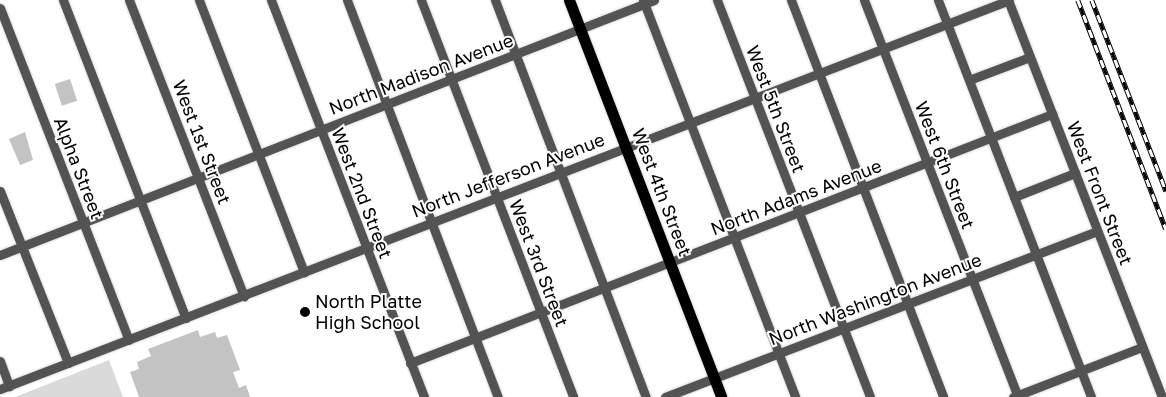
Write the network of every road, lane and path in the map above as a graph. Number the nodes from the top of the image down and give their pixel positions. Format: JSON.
{"nodes":[{"id":1,"x":63,"y":0,"type":"edge"},
{"id":2,"x":129,"y":0,"type":"edge"},
{"id":3,"x":199,"y":0,"type":"edge"},
{"id":4,"x":272,"y":0,"type":"edge"},
{"id":5,"x":347,"y":0,"type":"edge"},
{"id":6,"x":421,"y":0,"type":"edge"},
{"id":7,"x":495,"y":0,"type":"edge"},
{"id":8,"x":569,"y":0,"type":"edge"},
{"id":9,"x":654,"y":0,"type":"edge"},
{"id":10,"x":717,"y":0,"type":"edge"},
{"id":11,"x":790,"y":0,"type":"edge"},
{"id":12,"x":864,"y":0,"type":"edge"},
{"id":13,"x":938,"y":0,"type":"edge"},
{"id":14,"x":1008,"y":0,"type":"edge"},
{"id":15,"x":644,"y":2,"type":"edge"},
{"id":16,"x":0,"y":8,"type":"edge"},
{"id":17,"x":947,"y":23,"type":"junction"},
{"id":18,"x":581,"y":30,"type":"junction"},
{"id":19,"x":883,"y":48,"type":"junction"},
{"id":20,"x":516,"y":55,"type":"junction"},
{"id":21,"x":1030,"y":57,"type":"junction"},
{"id":22,"x":818,"y":72,"type":"junction"},
{"id":23,"x":451,"y":80,"type":"junction"},
{"id":24,"x":969,"y":80,"type":"junction"},
{"id":25,"x":754,"y":97,"type":"junction"},
{"id":26,"x":387,"y":104,"type":"junction"},
{"id":27,"x":1052,"y":114,"type":"junction"},
{"id":28,"x":689,"y":122,"type":"junction"},
{"id":29,"x":321,"y":130,"type":"junction"},
{"id":30,"x":992,"y":139,"type":"junction"},
{"id":31,"x":626,"y":147,"type":"junction"},
{"id":32,"x":259,"y":154,"type":"junction"},
{"id":33,"x":928,"y":164,"type":"junction"},
{"id":34,"x":560,"y":172,"type":"junction"},
{"id":35,"x":1075,"y":173,"type":"junction"},
{"id":36,"x":198,"y":178,"type":"junction"},
{"id":37,"x":863,"y":189,"type":"junction"},
{"id":38,"x":0,"y":191,"type":"edge"},
{"id":39,"x":496,"y":196,"type":"junction"},
{"id":40,"x":1014,"y":197,"type":"junction"},
{"id":41,"x":140,"y":201,"type":"junction"},
{"id":42,"x":798,"y":214,"type":"junction"},
{"id":43,"x":432,"y":221,"type":"junction"},
{"id":44,"x":83,"y":223,"type":"junction"},
{"id":45,"x":1098,"y":231,"type":"junction"},
{"id":46,"x":734,"y":238,"type":"junction"},
{"id":47,"x":22,"y":247,"type":"junction"},
{"id":48,"x":366,"y":247,"type":"junction"},
{"id":49,"x":0,"y":255,"type":"edge"},
{"id":50,"x":1036,"y":255,"type":"junction"},
{"id":51,"x":670,"y":263,"type":"junction"},
{"id":52,"x":304,"y":272,"type":"junction"},
{"id":53,"x":972,"y":279,"type":"junction"},
{"id":54,"x":605,"y":288,"type":"junction"},
{"id":55,"x":244,"y":296,"type":"junction"},
{"id":56,"x":907,"y":304,"type":"junction"},
{"id":57,"x":541,"y":312,"type":"junction"},
{"id":58,"x":186,"y":318,"type":"junction"},
{"id":59,"x":843,"y":329,"type":"junction"},
{"id":60,"x":476,"y":337,"type":"junction"},
{"id":61,"x":128,"y":340,"type":"junction"},
{"id":62,"x":1142,"y":347,"type":"junction"},
{"id":63,"x":778,"y":354,"type":"junction"},
{"id":64,"x":0,"y":361,"type":"edge"},
{"id":65,"x":68,"y":363,"type":"junction"},
{"id":66,"x":410,"y":363,"type":"junction"},
{"id":67,"x":1081,"y":370,"type":"junction"},
{"id":68,"x":714,"y":378,"type":"junction"},
{"id":69,"x":9,"y":386,"type":"junction"},
{"id":70,"x":0,"y":390,"type":"edge"},
{"id":71,"x":1016,"y":396,"type":"edge"},
{"id":72,"x":424,"y":397,"type":"edge"},
{"id":73,"x":498,"y":397,"type":"edge"},
{"id":74,"x":573,"y":397,"type":"edge"},
{"id":75,"x":646,"y":397,"type":"edge"},
{"id":76,"x":665,"y":397,"type":"edge"},
{"id":77,"x":721,"y":397,"type":"edge"},
{"id":78,"x":795,"y":397,"type":"edge"},
{"id":79,"x":870,"y":397,"type":"edge"},
{"id":80,"x":943,"y":397,"type":"edge"},
{"id":81,"x":1091,"y":397,"type":"edge"},
{"id":82,"x":1162,"y":397,"type":"edge"}],
"edges":[{"from":1,"to":41,"type":"street"},
{"from":2,"to":36,"type":"street","name":"West 1st Street"},
{"from":3,"to":32,"type":"street"},
{"from":4,"to":29,"type":"street","name":"West 2nd Street"},
{"from":5,"to":26,"type":"street"},
{"from":6,"to":23,"type":"street","name":"West 3rd Street"},
{"from":7,"to":20,"type":"street"},
{"from":8,"to":18,"type":"main road","name":"West 4th Street"},
{"from":9,"to":15,"type":"street","name":"North Madison Avenue"},
{"from":10,"to":25,"type":"street","name":"West 5th Street"},
{"from":11,"to":22,"type":"street"},
{"from":12,"to":19,"type":"street","name":"West 6th Street"},
{"from":13,"to":17,"type":"street"},
{"from":14,"to":17,"type":"street","name":"North Jefferson Avenue"},
{"from":14,"to":21,"type":"street","name":"West Front Street"},
{"from":15,"to":18,"type":"street","name":"North Madison Avenue"},
{"from":15,"to":28,"type":"street"},
{"from":16,"to":44,"type":"street","name":"Alpha Street"},
{"from":17,"to":19,"type":"street","name":"North Jefferson Avenue"},
{"from":17,"to":24,"type":"street"},
{"from":18,"to":20,"type":"street","name":"North Madison Avenue"},
{"from":18,"to":31,"type":"main road","name":"West 4th Street"},
{"from":19,"to":22,"type":"street","name":"North Jefferson Avenue"},
{"from":19,"to":33,"type":"street","name":"West 6th Street"},
{"from":20,"to":23,"type":"street","name":"North Madison Avenue"},
{"from":20,"to":34,"type":"street"},
{"from":21,"to":24,"type":"street"},
{"from":21,"to":27,"type":"street","name":"West Front Street"},
{"from":22,"to":25,"type":"street","name":"North Jefferson Avenue"},
{"from":22,"to":37,"type":"street"},
{"from":23,"to":26,"type":"street","name":"North Madison Avenue"},
{"from":23,"to":39,"type":"street","name":"West 3rd Street"},
{"from":24,"to":30,"type":"street"},
{"from":25,"to":28,"type":"street","name":"North Jefferson Avenue"},
{"from":25,"to":42,"type":"street","name":"West 5th Street"},
{"from":26,"to":29,"type":"street","name":"North Madison Avenue"},
{"from":26,"to":43,"type":"street"},
{"from":27,"to":30,"type":"street","name":"North Adams Avenue"},
{"from":27,"to":35,"type":"street","name":"West Front Street"},
{"from":28,"to":31,"type":"street","name":"North Jefferson Avenue"},
{"from":28,"to":46,"type":"street"},
{"from":29,"to":32,"type":"street","name":"North Madison Avenue"},
{"from":29,"to":48,"type":"street","name":"West 2nd Street"},
{"from":30,"to":33,"type":"street","name":"North Adams Avenue"},
{"from":30,"to":40,"type":"street"},
{"from":31,"to":34,"type":"street","name":"North Jefferson Avenue"},
{"from":31,"to":51,"type":"main road","name":"West 4th Street"},
{"from":32,"to":36,"type":"street","name":"North Madison Avenue"},
{"from":32,"to":52,"type":"street"},
{"from":33,"to":37,"type":"street","name":"North Adams Avenue"},
{"from":33,"to":53,"type":"street","name":"West 6th Street"},
{"from":34,"to":39,"type":"street","name":"North Jefferson Avenue"},
{"from":34,"to":54,"type":"street"},
{"from":35,"to":40,"type":"street"},
{"from":35,"to":45,"type":"street","name":"West Front Street"},
{"from":36,"to":41,"type":"street","name":"North Madison Avenue"},
{"from":36,"to":55,"type":"street","name":"West 1st Street"},
{"from":37,"to":42,"type":"street","name":"North Adams Avenue"},
{"from":37,"to":56,"type":"street"},
{"from":38,"to":47,"type":"street"},
{"from":39,"to":43,"type":"street","name":"North Jefferson Avenue"},
{"from":39,"to":57,"type":"street","name":"West 3rd Street"},
{"from":40,"to":50,"type":"street"},
{"from":41,"to":44,"type":"street","name":"North Madison Avenue"},
{"from":41,"to":58,"type":"street"},
{"from":42,"to":46,"type":"street","name":"North Adams Avenue"},
{"from":42,"to":59,"type":"street","name":"West 5th Street"},
{"from":43,"to":48,"type":"street","name":"North Jefferson Avenue"},
{"from":43,"to":60,"type":"street"},
{"from":44,"to":47,"type":"street","name":"North Madison Avenue"},
{"from":44,"to":61,"type":"street","name":"Alpha Street"},
{"from":45,"to":50,"type":"street","name":"North Washington Avenue"},
{"from":45,"to":62,"type":"street","name":"West Front Street"},
{"from":46,"to":51,"type":"street","name":"North Adams Avenue"},
{"from":46,"to":63,"type":"street"},
{"from":47,"to":49,"type":"street","name":"North Madison Avenue"},
{"from":47,"to":65,"type":"street"},
{"from":48,"to":52,"type":"street","name":"North Jefferson Avenue"},
{"from":48,"to":66,"type":"street","name":"West 2nd Street"},
{"from":50,"to":53,"type":"street","name":"North Washington Avenue"},
{"from":50,"to":67,"type":"street"},
{"from":51,"to":54,"type":"street","name":"North Adams Avenue"},
{"from":51,"to":68,"type":"main road","name":"West 4th Street"},
{"from":52,"to":55,"type":"street","name":"North Jefferson Avenue"},
{"from":53,"to":56,"type":"street","name":"North Washington Avenue"},
{"from":53,"to":71,"type":"street","name":"West 6th Street"},
{"from":54,"to":57,"type":"street","name":"North Adams Avenue"},
{"from":54,"to":75,"type":"street"},
{"from":55,"to":58,"type":"street","name":"North Jefferson Avenue"},
{"from":56,"to":59,"type":"street","name":"North Washington Avenue"},
{"from":56,"to":80,"type":"street"},
{"from":57,"to":60,"type":"street","name":"North Adams Avenue"},
{"from":57,"to":74,"type":"street","name":"West 3rd Street"},
{"from":58,"to":61,"type":"street","name":"North Jefferson Avenue"},
{"from":59,"to":63,"type":"street","name":"North Washington Avenue"},
{"from":59,"to":79,"type":"street","name":"West 5th Street"},
{"from":60,"to":66,"type":"street","name":"North Adams Avenue"},
{"from":60,"to":73,"type":"street"},
{"from":61,"to":65,"type":"street","name":"North Jefferson Avenue"},
{"from":62,"to":67,"type":"street"},
{"from":62,"to":82,"type":"street","name":"West Front Street"},
{"from":63,"to":68,"type":"street","name":"North Washington Avenue"},
{"from":63,"to":78,"type":"street"},
{"from":64,"to":69,"type":"street"},
{"from":65,"to":69,"type":"street","name":"North Jefferson Avenue"},
{"from":66,"to":72,"type":"street","name":"West 2nd Street"},
{"from":67,"to":71,"type":"street"},
{"from":67,"to":81,"type":"street"},
{"from":68,"to":76,"type":"street","name":"North Washington Avenue"},
{"from":68,"to":77,"type":"main road","name":"West 4th Street"},
{"from":69,"to":70,"type":"street","name":"North Jefferson Avenue"}]}
